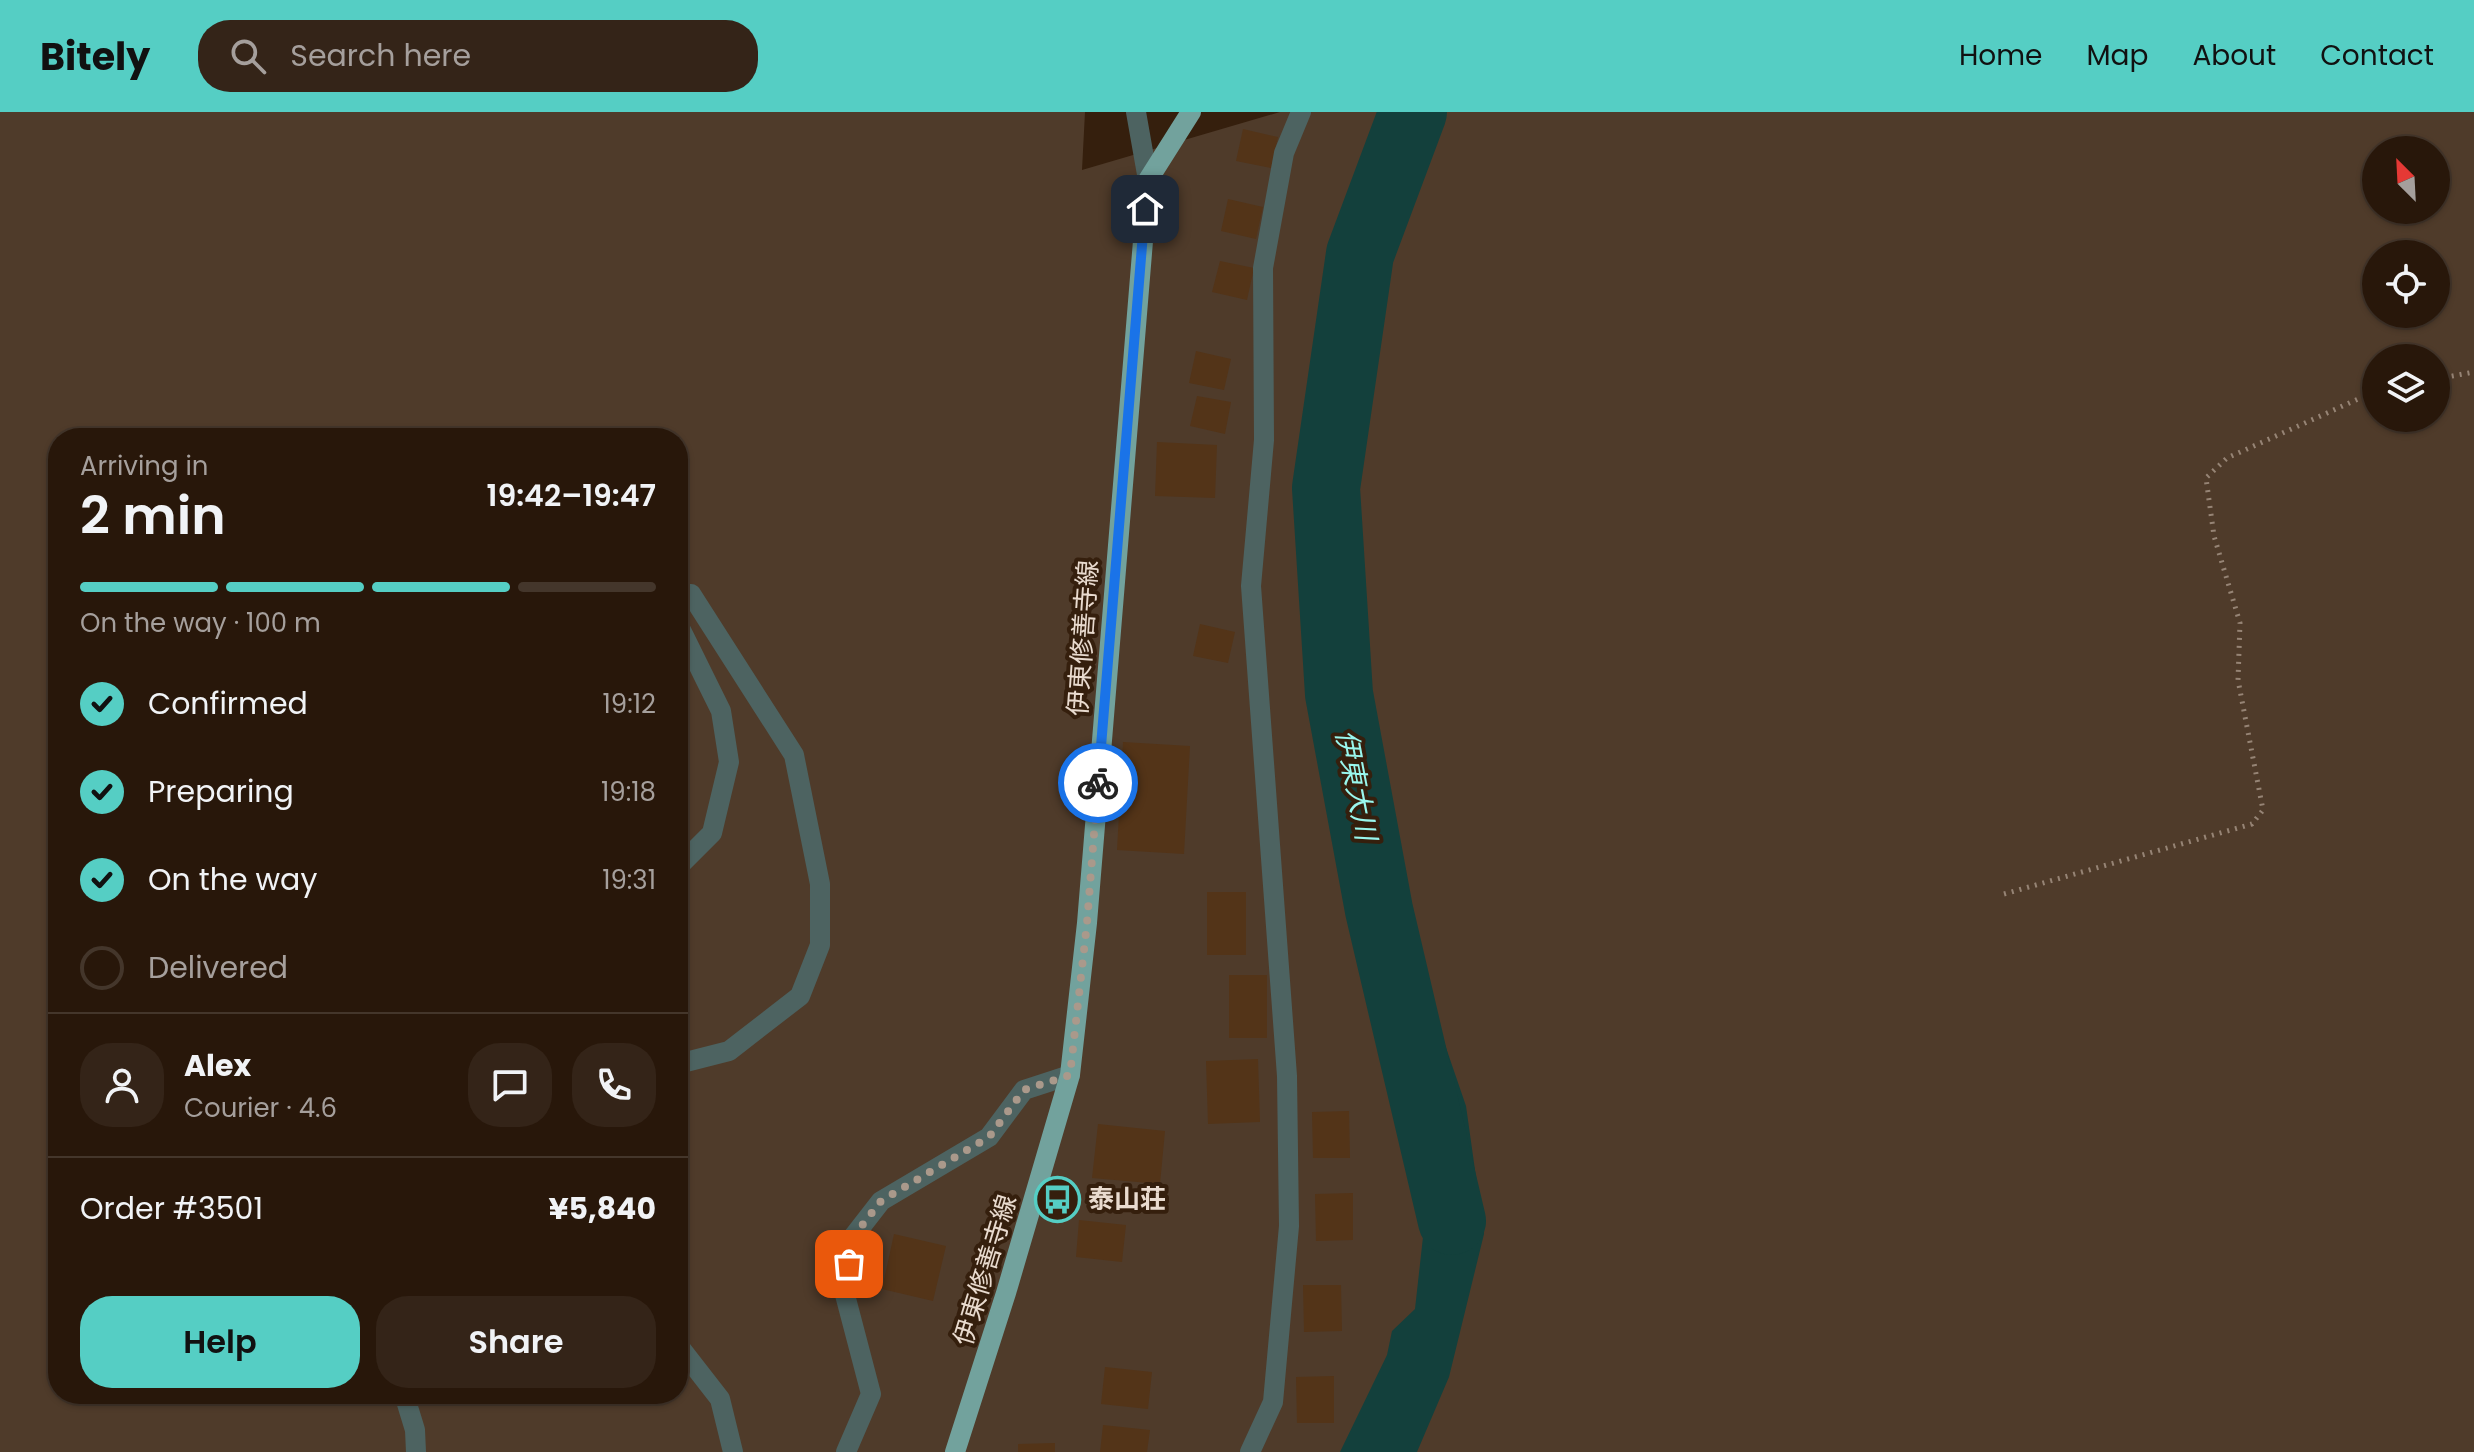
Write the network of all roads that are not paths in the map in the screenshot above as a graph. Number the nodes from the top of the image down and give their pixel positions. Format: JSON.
{"nodes":[{"id":1,"x":1136,"y":112,"type":"edge"},
{"id":2,"x":1191,"y":112,"type":"edge"},
{"id":3,"x":1301,"y":112,"type":"edge"},
{"id":4,"x":1148,"y":180,"type":"junction"},
{"id":5,"x":688,"y":598,"type":"edge"},
{"id":6,"x":688,"y":644,"type":"edge"},
{"id":7,"x":688,"y":857,"type":"edge"},
{"id":8,"x":688,"y":1061,"type":"edge"},
{"id":9,"x":1070,"y":1075,"type":"junction"},
{"id":10,"x":688,"y":1358,"type":"edge"},
{"id":11,"x":407,"y":1404,"type":"edge"},
{"id":12,"x":416,"y":1452,"type":"edge"},
{"id":13,"x":733,"y":1452,"type":"edge"},
{"id":14,"x":846,"y":1452,"type":"edge"},
{"id":15,"x":955,"y":1452,"type":"edge"},
{"id":16,"x":1250,"y":1452,"type":"edge"}],
"edges":[{"from":1,"to":4,"type":"street"},
{"from":2,"to":4,"type":"main road","name":"伊東修善寺線"},
{"from":3,"to":16,"type":"street"},
{"from":4,"to":9,"type":"main road","name":"伊東修善寺線"},
{"from":5,"to":8,"type":"street"},
{"from":6,"to":7,"type":"street"},
{"from":9,"to":14,"type":"street"},
{"from":9,"to":15,"type":"main road","name":"伊東修善寺線"},
{"from":10,"to":13,"type":"street"},
{"from":11,"to":12,"type":"street"}]}
